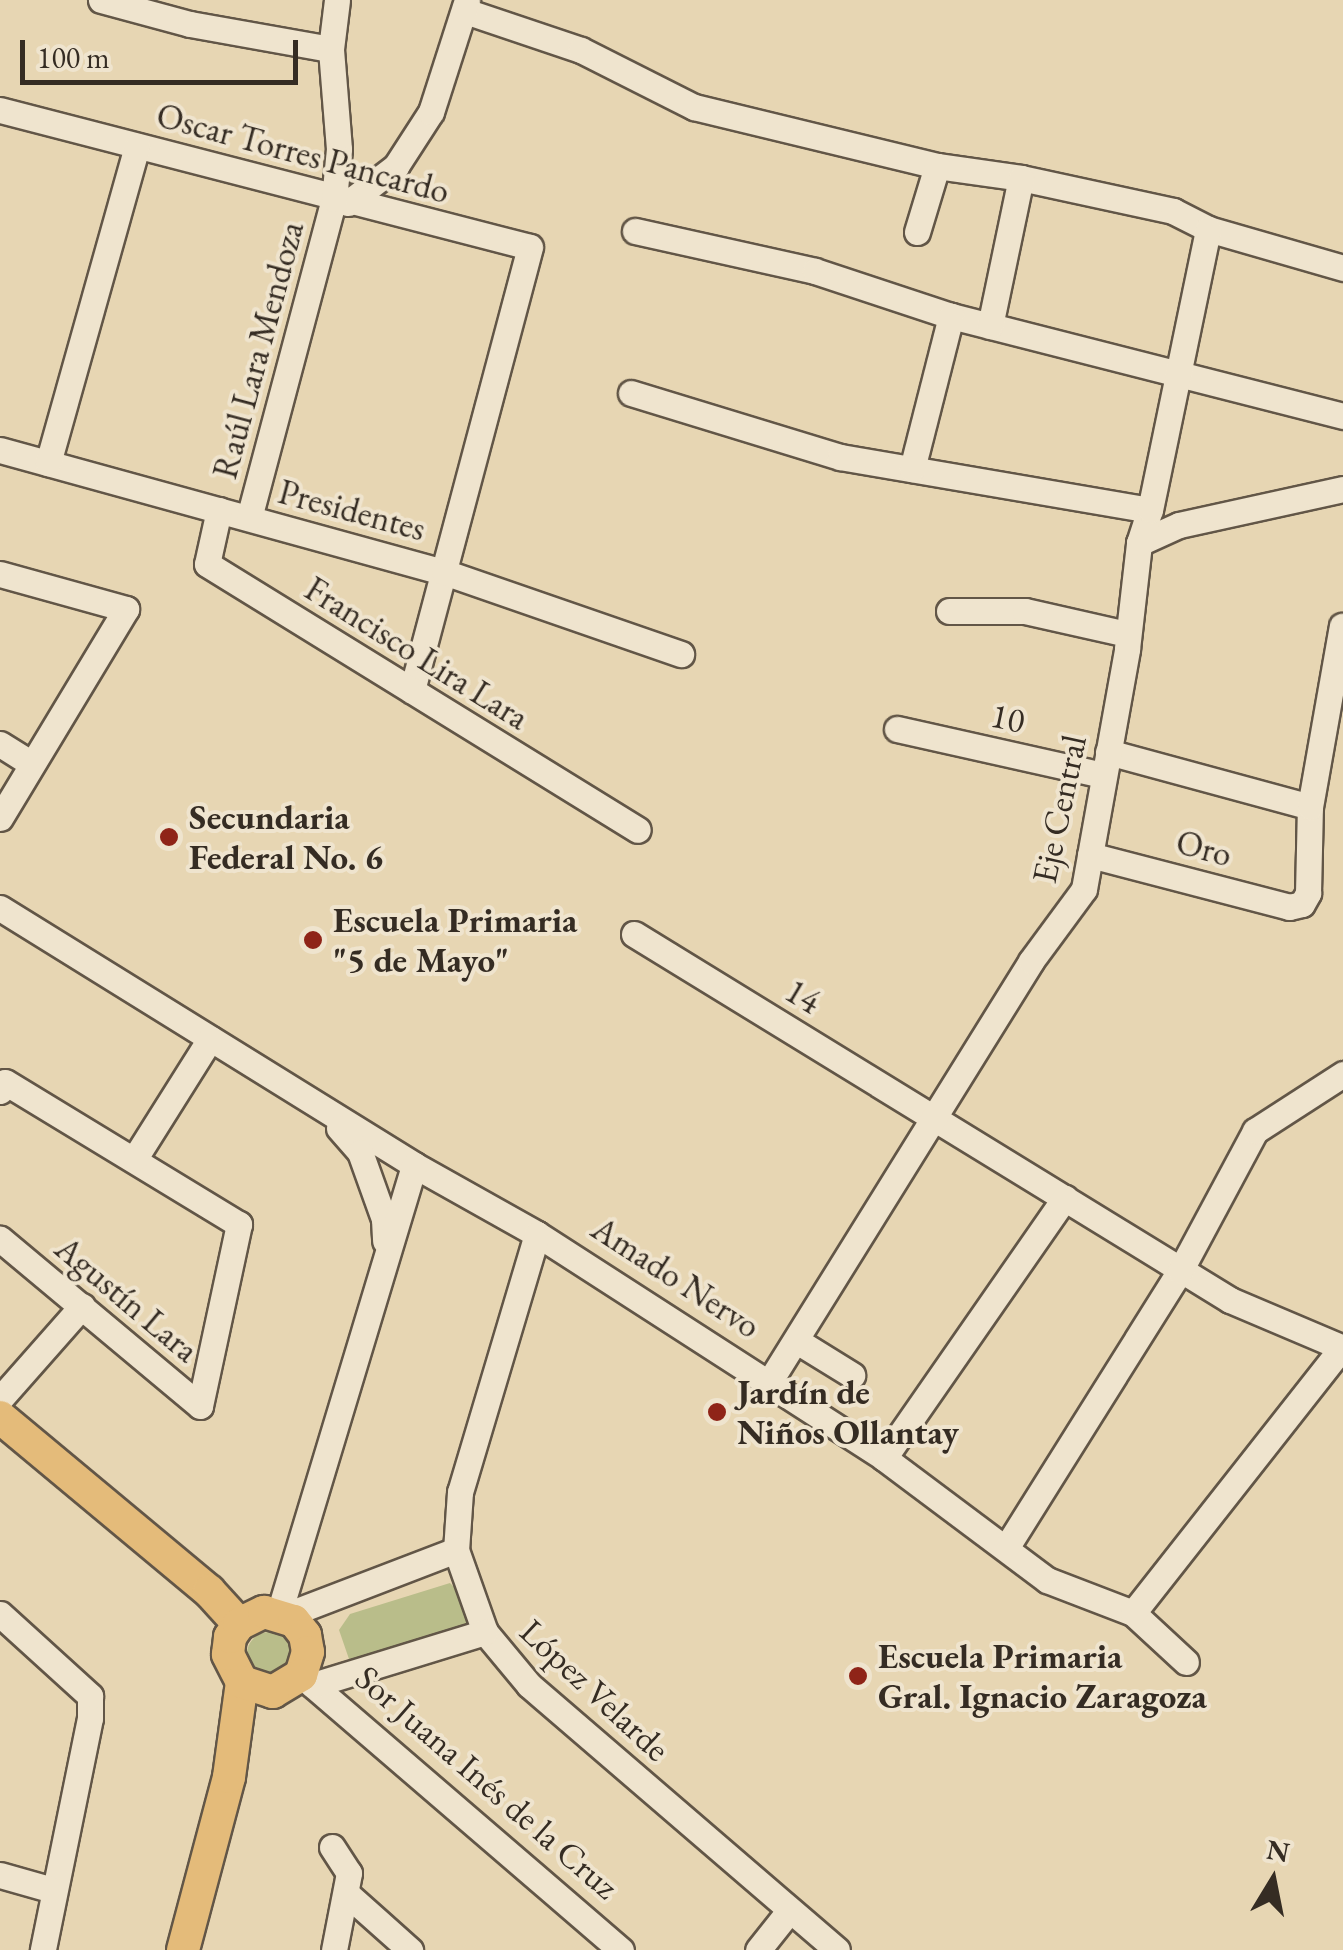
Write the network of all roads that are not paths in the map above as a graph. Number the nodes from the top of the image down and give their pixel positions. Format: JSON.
{"nodes":[{"id":1,"x":101,"y":0,"type":"edge"},
{"id":2,"x":337,"y":0,"type":"edge"},
{"id":3,"x":466,"y":5,"type":"edge"},
{"id":4,"x":191,"y":12,"type":"edge"},
{"id":5,"x":331,"y":49,"type":"junction"},
{"id":6,"x":0,"y":110,"type":"edge"},
{"id":7,"x":137,"y":146,"type":"junction"},
{"id":8,"x":937,"y":166,"type":"junction"},
{"id":9,"x":1021,"y":178,"type":"junction"},
{"id":10,"x":341,"y":201,"type":"junction"},
{"id":11,"x":1208,"y":228,"type":"junction"},
{"id":12,"x":635,"y":230,"type":"dead end"},
{"id":13,"x":917,"y":232,"type":"dead end"},
{"id":14,"x":1343,"y":268,"type":"edge"},
{"id":15,"x":951,"y":316,"type":"junction"},
{"id":16,"x":990,"y":326,"type":"junction"},
{"id":17,"x":1180,"y":373,"type":"junction"},
{"id":18,"x":631,"y":393,"type":"dead end"},
{"id":19,"x":1343,"y":416,"type":"edge"},
{"id":20,"x":0,"y":450,"type":"edge"},
{"id":21,"x":48,"y":463,"type":"junction"},
{"id":22,"x":912,"y":469,"type":"junction"},
{"id":23,"x":1343,"y":489,"type":"edge"},
{"id":24,"x":219,"y":510,"type":"junction"},
{"id":25,"x":1150,"y":510,"type":"junction"},
{"id":26,"x":249,"y":518,"type":"junction"},
{"id":27,"x":1139,"y":543,"type":"junction"},
{"id":28,"x":444,"y":572,"type":"junction"},
{"id":29,"x":0,"y":574,"type":"edge"},
{"id":30,"x":948,"y":611,"type":"dead end"},
{"id":31,"x":1342,"y":626,"type":"edge"},
{"id":32,"x":1127,"y":634,"type":"junction"},
{"id":33,"x":681,"y":654,"type":"dead end"},
{"id":34,"x":412,"y":691,"type":"junction"},
{"id":35,"x":897,"y":729,"type":"dead end"},
{"id":36,"x":0,"y":744,"type":"edge"},
{"id":37,"x":30,"y":763,"type":"junction"},
{"id":38,"x":1106,"y":763,"type":"junction"},
{"id":39,"x":1310,"y":807,"type":"junction"},
{"id":40,"x":0,"y":818,"type":"edge"},
{"id":41,"x":638,"y":830,"type":"dead end"},
{"id":42,"x":1090,"y":855,"type":"junction"},
{"id":43,"x":0,"y":908,"type":"edge"},
{"id":44,"x":634,"y":934,"type":"dead end"},
{"id":45,"x":210,"y":1039,"type":"junction"},
{"id":46,"x":1343,"y":1074,"type":"edge"},
{"id":47,"x":0,"y":1091,"type":"edge"},
{"id":48,"x":320,"y":1106,"type":"junction"},
{"id":49,"x":936,"y":1118,"type":"junction"},
{"id":50,"x":135,"y":1158,"type":"junction"},
{"id":51,"x":414,"y":1165,"type":"junction"},
{"id":52,"x":1065,"y":1198,"type":"junction"},
{"id":53,"x":537,"y":1234,"type":"junction"},
{"id":54,"x":0,"y":1240,"type":"edge"},
{"id":55,"x":386,"y":1257,"type":"junction"},
{"id":56,"x":1180,"y":1271,"type":"junction"},
{"id":57,"x":82,"y":1306,"type":"junction"},
{"id":58,"x":796,"y":1340,"type":"junction"},
{"id":59,"x":1343,"y":1348,"type":"edge"},
{"id":60,"x":852,"y":1375,"type":"dead end"},
{"id":61,"x":768,"y":1384,"type":"junction"},
{"id":62,"x":0,"y":1399,"type":"edge"},
{"id":63,"x":0,"y":1417,"type":"edge"},
{"id":64,"x":884,"y":1458,"type":"junction"},
{"id":65,"x":1006,"y":1548,"type":"junction"},
{"id":66,"x":456,"y":1550,"type":"junction"},
{"id":67,"x":0,"y":1614,"type":"edge"},
{"id":68,"x":281,"y":1614,"type":"junction"},
{"id":69,"x":1133,"y":1614,"type":"junction"},
{"id":70,"x":239,"y":1624,"type":"junction"},
{"id":71,"x":485,"y":1632,"type":"junction"},
{"id":72,"x":1186,"y":1662,"type":"dead end"},
{"id":73,"x":307,"y":1680,"type":"junction"},
{"id":74,"x":242,"y":1682,"type":"junction"},
{"id":75,"x":332,"y":1846,"type":"dead end"},
{"id":76,"x":0,"y":1876,"type":"edge"},
{"id":77,"x":54,"y":1890,"type":"junction"},
{"id":78,"x":346,"y":1893,"type":"junction"},
{"id":79,"x":788,"y":1911,"type":"junction"},
{"id":80,"x":43,"y":1950,"type":"edge"},
{"id":81,"x":182,"y":1950,"type":"edge"},
{"id":82,"x":334,"y":1950,"type":"edge"},
{"id":83,"x":410,"y":1950,"type":"edge"},
{"id":84,"x":622,"y":1950,"type":"edge"},
{"id":85,"x":758,"y":1950,"type":"edge"},
{"id":86,"x":836,"y":1950,"type":"edge"}],
"edges":[{"from":1,"to":4,"type":"street"},
{"from":2,"to":5,"type":"street","name":"Raúl Lara Mendoza"},
{"from":3,"to":8,"type":"street"},
{"from":3,"to":10,"type":"street"},
{"from":4,"to":5,"type":"street"},
{"from":5,"to":10,"type":"street","name":"Raúl Lara Mendoza"},
{"from":6,"to":7,"type":"street","name":"Oscar Torres Pancardo"},
{"from":7,"to":10,"type":"street","name":"Oscar Torres Pancardo"},
{"from":7,"to":21,"type":"street"},
{"from":8,"to":9,"type":"street"},
{"from":8,"to":13,"type":"street"},
{"from":9,"to":11,"type":"street"},
{"from":9,"to":16,"type":"street"},
{"from":10,"to":26,"type":"street","name":"Raúl Lara Mendoza"},
{"from":10,"to":28,"type":"street","name":"Oscar Torres Pancardo"},
{"from":11,"to":14,"type":"street"},
{"from":11,"to":17,"type":"street","name":"Eje Central"},
{"from":12,"to":15,"type":"street"},
{"from":15,"to":16,"type":"street"},
{"from":15,"to":22,"type":"street"},
{"from":16,"to":17,"type":"street"},
{"from":17,"to":19,"type":"street"},
{"from":17,"to":25,"type":"street","name":"Eje Central"},
{"from":18,"to":22,"type":"street"},
{"from":20,"to":21,"type":"street","name":"Presidentes"},
{"from":21,"to":24,"type":"street","name":"Presidentes"},
{"from":22,"to":25,"type":"street"},
{"from":23,"to":27,"type":"street"},
{"from":24,"to":26,"type":"street","name":"Presidentes"},
{"from":24,"to":34,"type":"street","name":"Francisco Lira Lara"},
{"from":25,"to":27,"type":"street","name":"Eje Central"},
{"from":26,"to":28,"type":"street","name":"Presidentes"},
{"from":27,"to":32,"type":"street","name":"Eje Central"},
{"from":28,"to":33,"type":"street","name":"Presidentes"},
{"from":28,"to":34,"type":"street"},
{"from":29,"to":37,"type":"street"},
{"from":30,"to":32,"type":"street"},
{"from":31,"to":39,"type":"street"},
{"from":32,"to":38,"type":"street","name":"Eje Central"},
{"from":34,"to":41,"type":"street","name":"Francisco Lira Lara"},
{"from":35,"to":38,"type":"street","name":"10"},
{"from":36,"to":37,"type":"street"},
{"from":37,"to":40,"type":"street"},
{"from":38,"to":39,"type":"street","name":"10"},
{"from":38,"to":42,"type":"street","name":"Eje Central"},
{"from":39,"to":42,"type":"street","name":"Oro"},
{"from":42,"to":49,"type":"street","name":"Eje Central"},
{"from":43,"to":45,"type":"street","name":"Amado Nervo"},
{"from":44,"to":49,"type":"street","name":"14"},
{"from":45,"to":48,"type":"street","name":"Amado Nervo"},
{"from":45,"to":50,"type":"street"},
{"from":46,"to":56,"type":"street"},
{"from":47,"to":50,"type":"street","name":"Agustín Lara"},
{"from":48,"to":51,"type":"street","name":"Amado Nervo"},
{"from":48,"to":55,"type":"street"},
{"from":49,"to":52,"type":"street","name":"14"},
{"from":49,"to":58,"type":"street","name":"Eje Central"},
{"from":50,"to":57,"type":"street","name":"Agustín Lara"},
{"from":51,"to":53,"type":"street","name":"Amado Nervo"},
{"from":51,"to":55,"type":"street"},
{"from":52,"to":56,"type":"street","name":"14"},
{"from":52,"to":64,"type":"street"},
{"from":53,"to":61,"type":"street","name":"Amado Nervo"},
{"from":53,"to":66,"type":"street","name":"López Velarde"},
{"from":54,"to":57,"type":"street","name":"Agustín Lara"},
{"from":55,"to":68,"type":"street"},
{"from":56,"to":59,"type":"street","name":"14"},
{"from":56,"to":65,"type":"street"},
{"from":57,"to":62,"type":"street"},
{"from":58,"to":60,"type":"street"},
{"from":58,"to":61,"type":"street","name":"Eje Central"},
{"from":59,"to":69,"type":"street"},
{"from":61,"to":64,"type":"street","name":"Amado Nervo"},
{"from":63,"to":70,"type":"main road"},
{"from":64,"to":65,"type":"street","name":"Amado Nervo"},
{"from":65,"to":69,"type":"street","name":"Amado Nervo"},
{"from":66,"to":68,"type":"street"},
{"from":66,"to":71,"type":"street","name":"López Velarde"},
{"from":67,"to":77,"type":"street"},
{"from":68,"to":70,"type":"main road"},
{"from":68,"to":73,"type":"main road"},
{"from":69,"to":72,"type":"street","name":"Amado Nervo"},
{"from":70,"to":74,"type":"main road"},
{"from":71,"to":73,"type":"street"},
{"from":71,"to":79,"type":"street","name":"López Velarde"},
{"from":73,"to":74,"type":"main road"},
{"from":73,"to":84,"type":"street","name":"Sor Juana Inés de la Cruz"},
{"from":74,"to":81,"type":"main road"},
{"from":75,"to":78,"type":"street"},
{"from":76,"to":77,"type":"street"},
{"from":77,"to":80,"type":"street"},
{"from":78,"to":82,"type":"street"},
{"from":78,"to":83,"type":"street"},
{"from":79,"to":85,"type":"street"},
{"from":79,"to":86,"type":"street","name":"López Velarde"}]}
